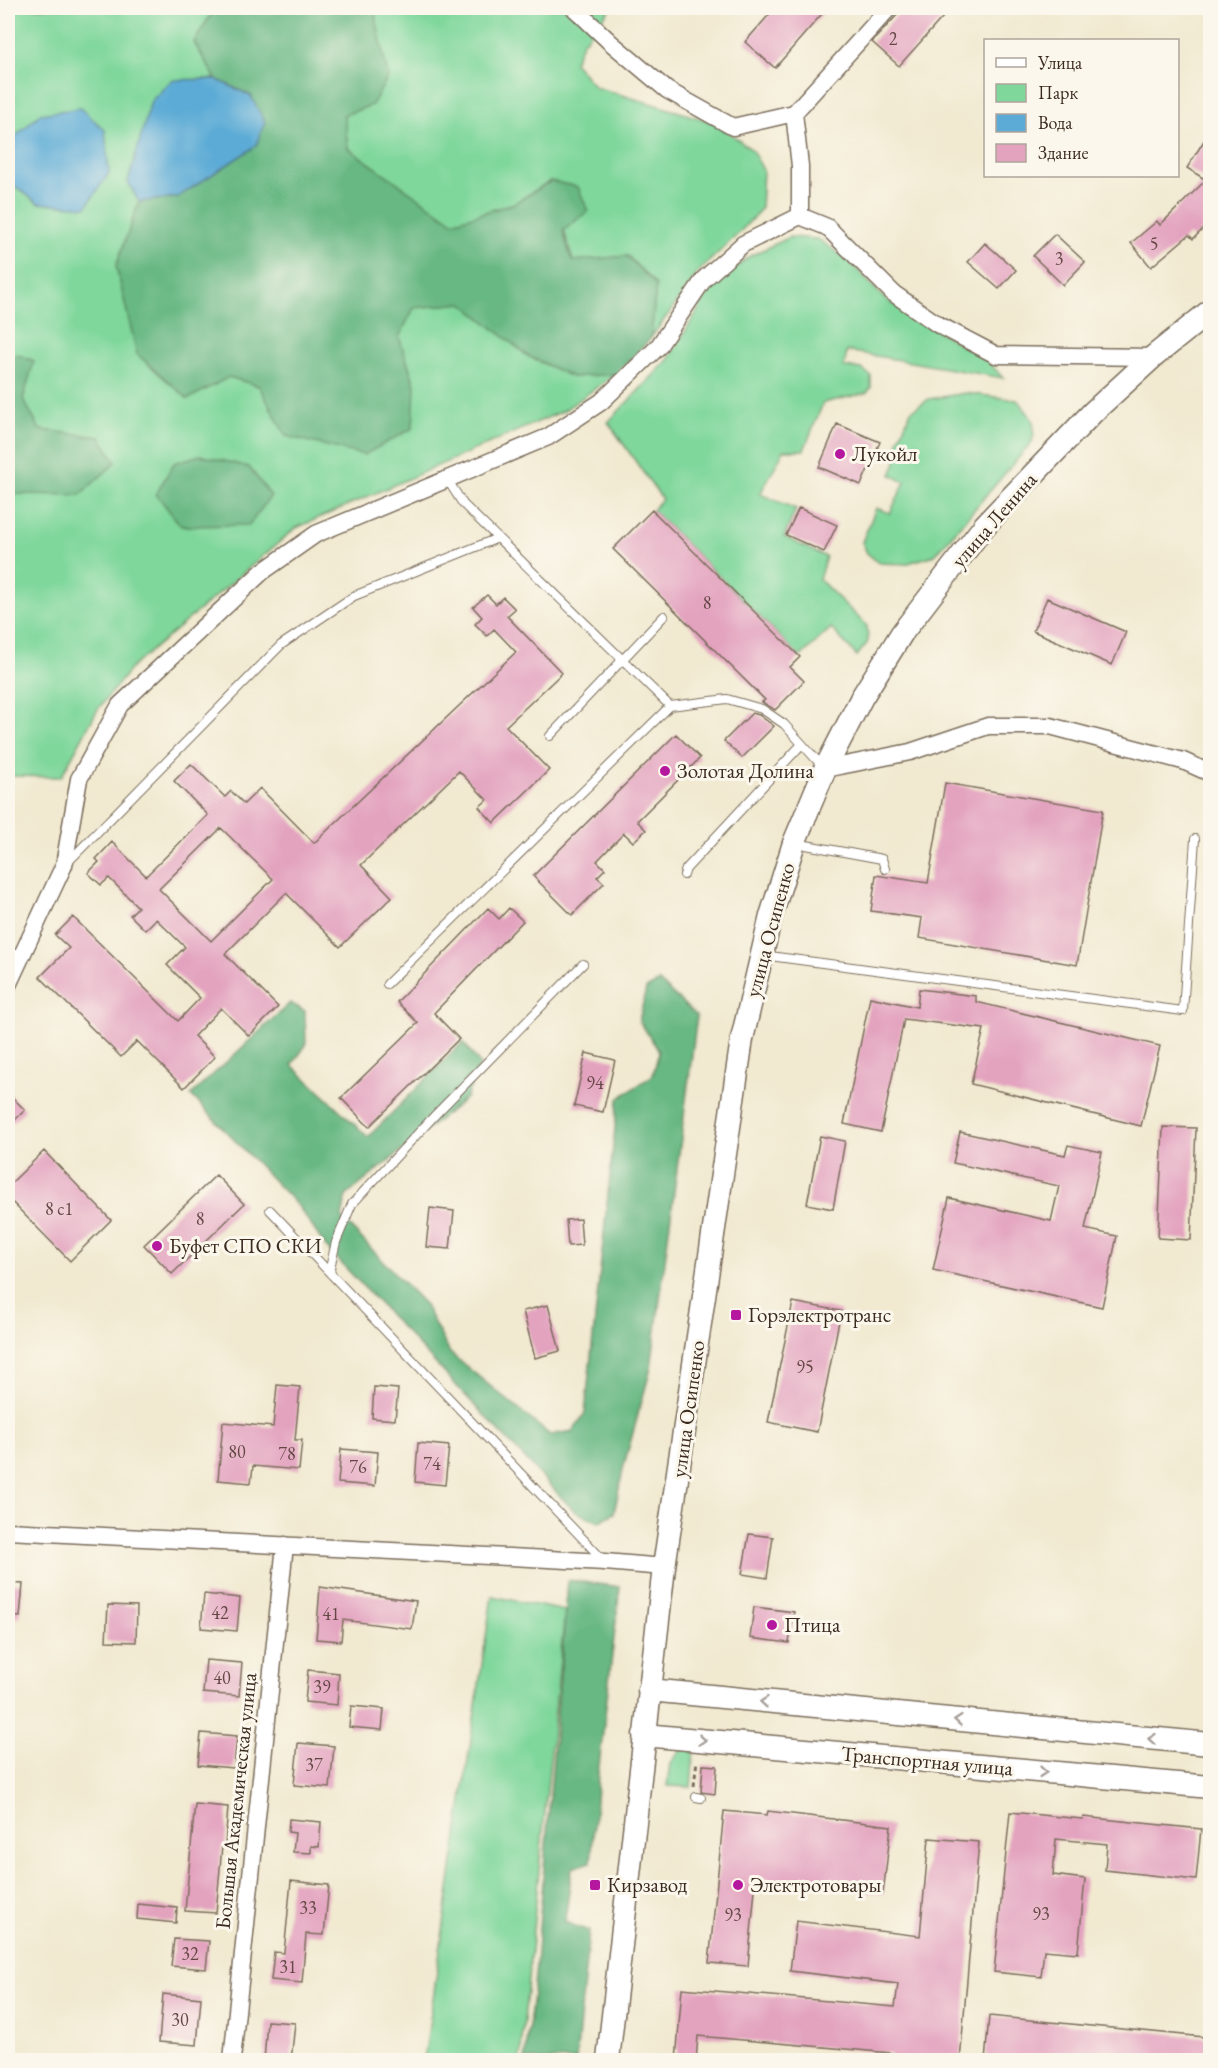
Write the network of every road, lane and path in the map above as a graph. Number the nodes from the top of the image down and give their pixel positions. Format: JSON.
{"nodes":[{"id":1,"x":574,"y":8,"type":"edge"},
{"id":2,"x":889,"y":8,"type":"edge"},
{"id":3,"x":794,"y":113,"type":"junction"},
{"id":4,"x":800,"y":216,"type":"junction"},
{"id":5,"x":1210,"y":311,"type":"edge"},
{"id":6,"x":1153,"y":357,"type":"junction"},
{"id":7,"x":447,"y":479,"type":"junction"},
{"id":8,"x":498,"y":538,"type":"junction"},
{"id":9,"x":664,"y":616,"type":"dead end"},
{"id":10,"x":622,"y":660,"type":"junction"},
{"id":11,"x":670,"y":706,"type":"junction"},
{"id":12,"x":550,"y":736,"type":"dead end"},
{"id":13,"x":802,"y":744,"type":"junction"},
{"id":14,"x":825,"y":770,"type":"junction"},
{"id":15,"x":1210,"y":772,"type":"edge"},
{"id":16,"x":1195,"y":839,"type":"dead end"},
{"id":17,"x":794,"y":843,"type":"junction"},
{"id":18,"x":64,"y":865,"type":"junction"},
{"id":19,"x":885,"y":869,"type":"dead end"},
{"id":20,"x":684,"y":875,"type":"dead end"},
{"id":21,"x":762,"y":955,"type":"junction"},
{"id":22,"x":583,"y":964,"type":"dead end"},
{"id":23,"x":387,"y":984,"type":"dead end"},
{"id":24,"x":8,"y":985,"type":"edge"},
{"id":25,"x":270,"y":1210,"type":"dead end"},
{"id":26,"x":331,"y":1274,"type":"junction"},
{"id":27,"x":8,"y":1531,"type":"edge"},
{"id":28,"x":285,"y":1545,"type":"junction"},
{"id":29,"x":605,"y":1562,"type":"junction"},
{"id":30,"x":664,"y":1567,"type":"junction"},
{"id":31,"x":649,"y":1690,"type":"junction"},
{"id":32,"x":644,"y":1735,"type":"junction"},
{"id":33,"x":700,"y":1740,"type":"junction"},
{"id":34,"x":1210,"y":1744,"type":"edge"},
{"id":35,"x":694,"y":1786,"type":"dead end"},
{"id":36,"x":1210,"y":1787,"type":"edge"},
{"id":37,"x":232,"y":2061,"type":"edge"},
{"id":38,"x":608,"y":2061,"type":"edge"}],
"edges":[{"from":1,"to":3,"type":"street"},
{"from":2,"to":3,"type":"street"},
{"from":3,"to":4,"type":"street"},
{"from":4,"to":6,"type":"street"},
{"from":4,"to":7,"type":"street"},
{"from":5,"to":6,"type":"main road","name":"улица Ленина"},
{"from":6,"to":14,"type":"main road","name":"улица Ленина"},
{"from":7,"to":8,"type":"lane"},
{"from":7,"to":18,"type":"street"},
{"from":8,"to":10,"type":"lane"},
{"from":8,"to":18,"type":"lane"},
{"from":9,"to":10,"type":"lane"},
{"from":10,"to":11,"type":"lane"},
{"from":10,"to":12,"type":"lane"},
{"from":11,"to":13,"type":"lane"},
{"from":11,"to":23,"type":"lane"},
{"from":13,"to":14,"type":"lane"},
{"from":13,"to":20,"type":"lane"},
{"from":14,"to":15,"type":"street"},
{"from":14,"to":17,"type":"main road","name":"улица Осипенко"},
{"from":16,"to":21,"type":"lane"},
{"from":17,"to":19,"type":"lane"},
{"from":17,"to":21,"type":"main road","name":"улица Осипенко"},
{"from":18,"to":24,"type":"street"},
{"from":21,"to":30,"type":"main road","name":"улица Осипенко"},
{"from":22,"to":26,"type":"lane"},
{"from":25,"to":26,"type":"lane"},
{"from":26,"to":29,"type":"lane"},
{"from":27,"to":28,"type":"street"},
{"from":28,"to":29,"type":"street"},
{"from":28,"to":37,"type":"street","name":"Большая Академическая улица"},
{"from":29,"to":30,"type":"street"},
{"from":30,"to":31,"type":"main road","name":"улица Осипенко"},
{"from":31,"to":32,"type":"main road","name":"улица Осипенко"},
{"from":34,"to":31,"type":"main road","name":"Транспортная улица","one_way":true},
{"from":32,"to":33,"type":"main road","name":"Транспортная улица"},
{"from":32,"to":38,"type":"main road","name":"улица Осипенко"},
{"from":33,"to":35,"type":"path"},
{"from":33,"to":36,"type":"main road","name":"Транспортная улица","one_way":true}]}
